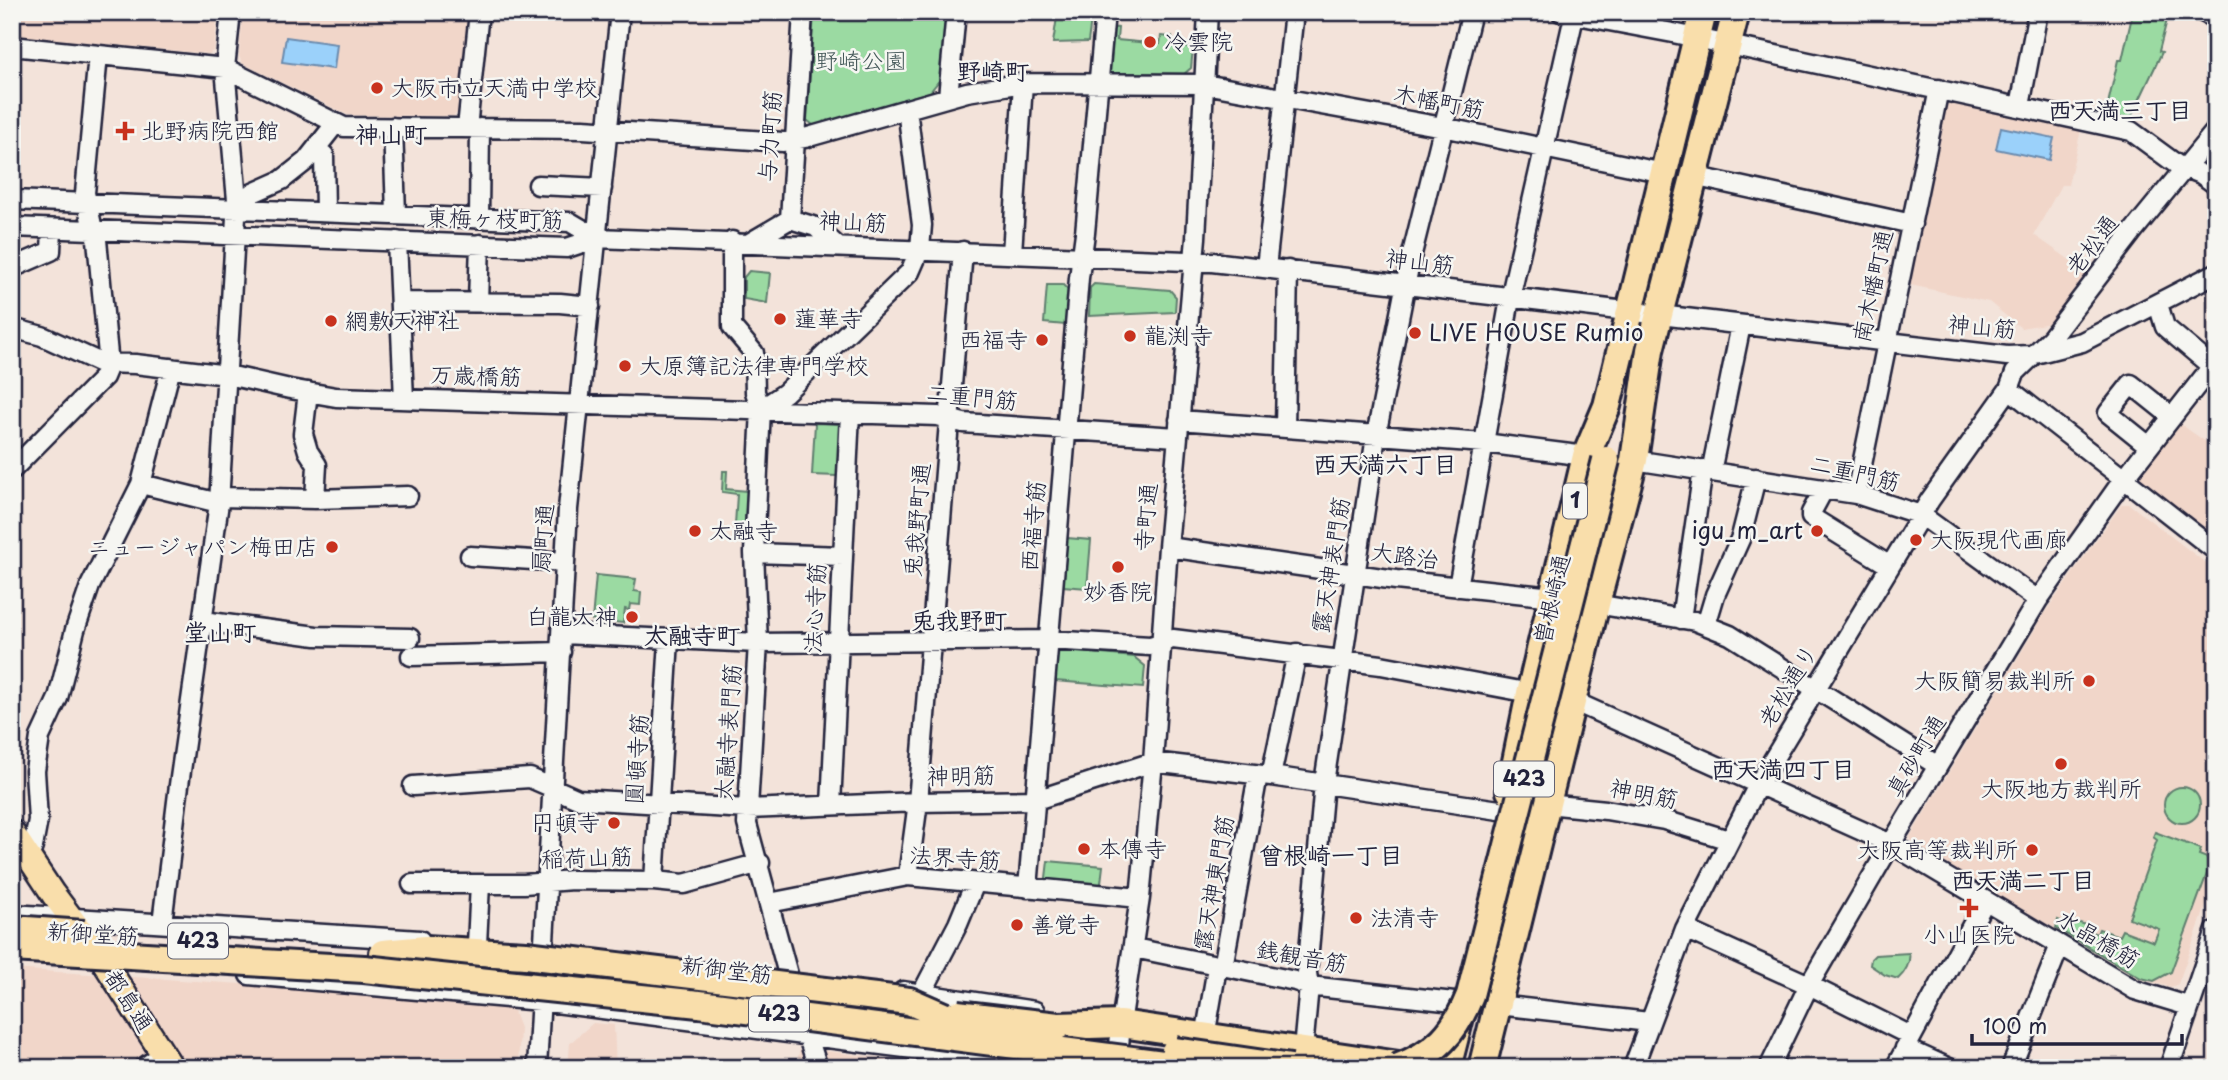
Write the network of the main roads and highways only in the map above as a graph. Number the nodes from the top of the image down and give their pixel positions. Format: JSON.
{"nodes":[{"id":1,"x":1736,"y":12,"type":"edge"},
{"id":2,"x":1699,"y":25,"type":"edge"},
{"id":3,"x":1610,"y":459,"type":"junction"},
{"id":4,"x":12,"y":832,"type":"edge"},
{"id":5,"x":21,"y":858,"type":"edge"},
{"id":6,"x":12,"y":929,"type":"edge"},
{"id":7,"x":12,"y":948,"type":"edge"},
{"id":8,"x":373,"y":961,"type":"junction"},
{"id":9,"x":1297,"y":1059,"type":"edge"},
{"id":10,"x":157,"y":1064,"type":"edge"},
{"id":11,"x":1083,"y":1068,"type":"edge"},
{"id":12,"x":1118,"y":1068,"type":"edge"},
{"id":13,"x":1194,"y":1068,"type":"edge"},
{"id":14,"x":1397,"y":1068,"type":"edge"},
{"id":15,"x":1419,"y":1068,"type":"edge"},
{"id":16,"x":1432,"y":1068,"type":"edge"},
{"id":17,"x":1447,"y":1068,"type":"edge"},
{"id":18,"x":1482,"y":1068,"type":"edge"}],
"edges":[{"from":1,"to":3,"type":"highway","number":"423"},
{"from":2,"to":3,"type":"highway","number":"423"},
{"from":3,"to":14,"type":"highway","number":"423","bridge":true},
{"from":3,"to":16,"type":"highway","number":"423"},
{"from":3,"to":17,"type":"highway","name":"曽根崎通","number":"1"},
{"from":3,"to":18,"type":"highway","name":"曽根崎通","number":"1"},
{"from":4,"to":5,"type":"main road","name":"都島通"},
{"from":5,"to":10,"type":"main road","name":"都島通"},
{"from":6,"to":8,"type":"highway","name":"新御堂筋","number":"423","bridge":true},
{"from":7,"to":8,"type":"highway","number":"423","bridge":true},
{"from":8,"to":9,"type":"highway","number":"423","bridge":true},
{"from":8,"to":9,"type":"highway","name":"新御堂筋","number":"423","bridge":true},
{"from":8,"to":11,"type":"highway","number":"423","bridge":true},
{"from":8,"to":12,"type":"highway","number":"423","bridge":true},
{"from":8,"to":13,"type":"highway","number":"423","bridge":true},
{"from":9,"to":15,"type":"highway","name":"新御堂筋","number":"423"}]}
